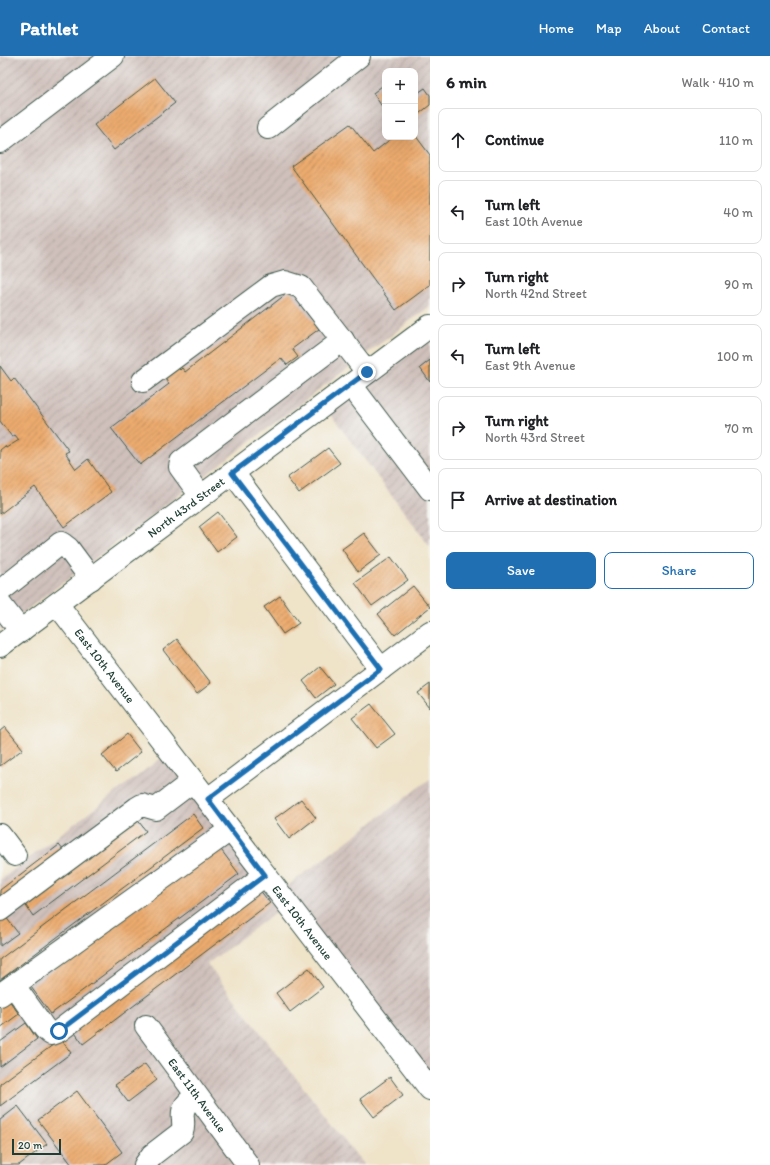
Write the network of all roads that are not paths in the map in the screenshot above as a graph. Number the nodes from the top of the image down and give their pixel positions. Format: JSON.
{"nodes":[{"id":1,"x":113,"y":56,"type":"edge"},
{"id":2,"x":359,"y":56,"type":"edge"},
{"id":3,"x":268,"y":128,"type":"dead end"},
{"id":4,"x":0,"y":142,"type":"edge"},
{"id":5,"x":430,"y":326,"type":"edge"},
{"id":6,"x":342,"y":340,"type":"junction"},
{"id":7,"x":359,"y":378,"type":"junction"},
{"id":8,"x":143,"y":381,"type":"dead end"},
{"id":9,"x":232,"y":473,"type":"junction"},
{"id":10,"x":430,"y":489,"type":"edge"},
{"id":11,"x":201,"y":496,"type":"junction"},
{"id":12,"x":91,"y":579,"type":"junction"},
{"id":13,"x":0,"y":591,"type":"edge"},
{"id":14,"x":0,"y":604,"type":"edge"},
{"id":15,"x":58,"y":604,"type":"junction"},
{"id":16,"x":21,"y":631,"type":"junction"},
{"id":17,"x":430,"y":632,"type":"edge"},
{"id":18,"x":0,"y":646,"type":"edge"},
{"id":19,"x":381,"y":669,"type":"junction"},
{"id":20,"x":194,"y":781,"type":"junction"},
{"id":21,"x":208,"y":799,"type":"junction"},
{"id":22,"x":230,"y":830,"type":"junction"},
{"id":23,"x":0,"y":835,"type":"edge"},
{"id":24,"x":15,"y":855,"type":"dead end"},
{"id":25,"x":265,"y":875,"type":"junction"},
{"id":26,"x":0,"y":910,"type":"edge"},
{"id":27,"x":7,"y":991,"type":"edge"},
{"id":28,"x":146,"y":1026,"type":"dead end"},
{"id":29,"x":430,"y":1089,"type":"edge"},
{"id":30,"x":196,"y":1095,"type":"junction"},
{"id":31,"x":145,"y":1165,"type":"edge"},
{"id":32,"x":248,"y":1165,"type":"edge"}],
"edges":[{"from":1,"to":4,"type":"street"},
{"from":2,"to":3,"type":"street"},
{"from":5,"to":7,"type":"street","name":"North 43rd Street"},
{"from":6,"to":7,"type":"street"},
{"from":6,"to":8,"type":"street"},
{"from":6,"to":11,"type":"street"},
{"from":7,"to":9,"type":"street","name":"North 43rd Street"},
{"from":7,"to":10,"type":"street"},
{"from":9,"to":11,"type":"street","name":"North 43rd Street"},
{"from":9,"to":19,"type":"street"},
{"from":11,"to":12,"type":"street","name":"North 43rd Street"},
{"from":12,"to":13,"type":"street"},
{"from":12,"to":15,"type":"street","name":"North 43rd Street"},
{"from":14,"to":16,"type":"street"},
{"from":15,"to":16,"type":"street","name":"North 43rd Street"},
{"from":15,"to":20,"type":"street","name":"East 10th Avenue"},
{"from":16,"to":18,"type":"street","name":"North 43rd Street"},
{"from":17,"to":19,"type":"street"},
{"from":19,"to":21,"type":"street"},
{"from":20,"to":21,"type":"street","name":"East 10th Avenue"},
{"from":20,"to":26,"type":"street"},
{"from":21,"to":22,"type":"street","name":"East 10th Avenue"},
{"from":22,"to":25,"type":"street","name":"East 10th Avenue"},
{"from":22,"to":27,"type":"street"},
{"from":23,"to":24,"type":"street"},
{"from":25,"to":27,"type":"street"},
{"from":25,"to":29,"type":"street","name":"East 10th Avenue"},
{"from":28,"to":30,"type":"street","name":"East 11th Avenue"},
{"from":30,"to":31,"type":"street"},
{"from":30,"to":32,"type":"street","name":"East 11th Avenue"}]}
